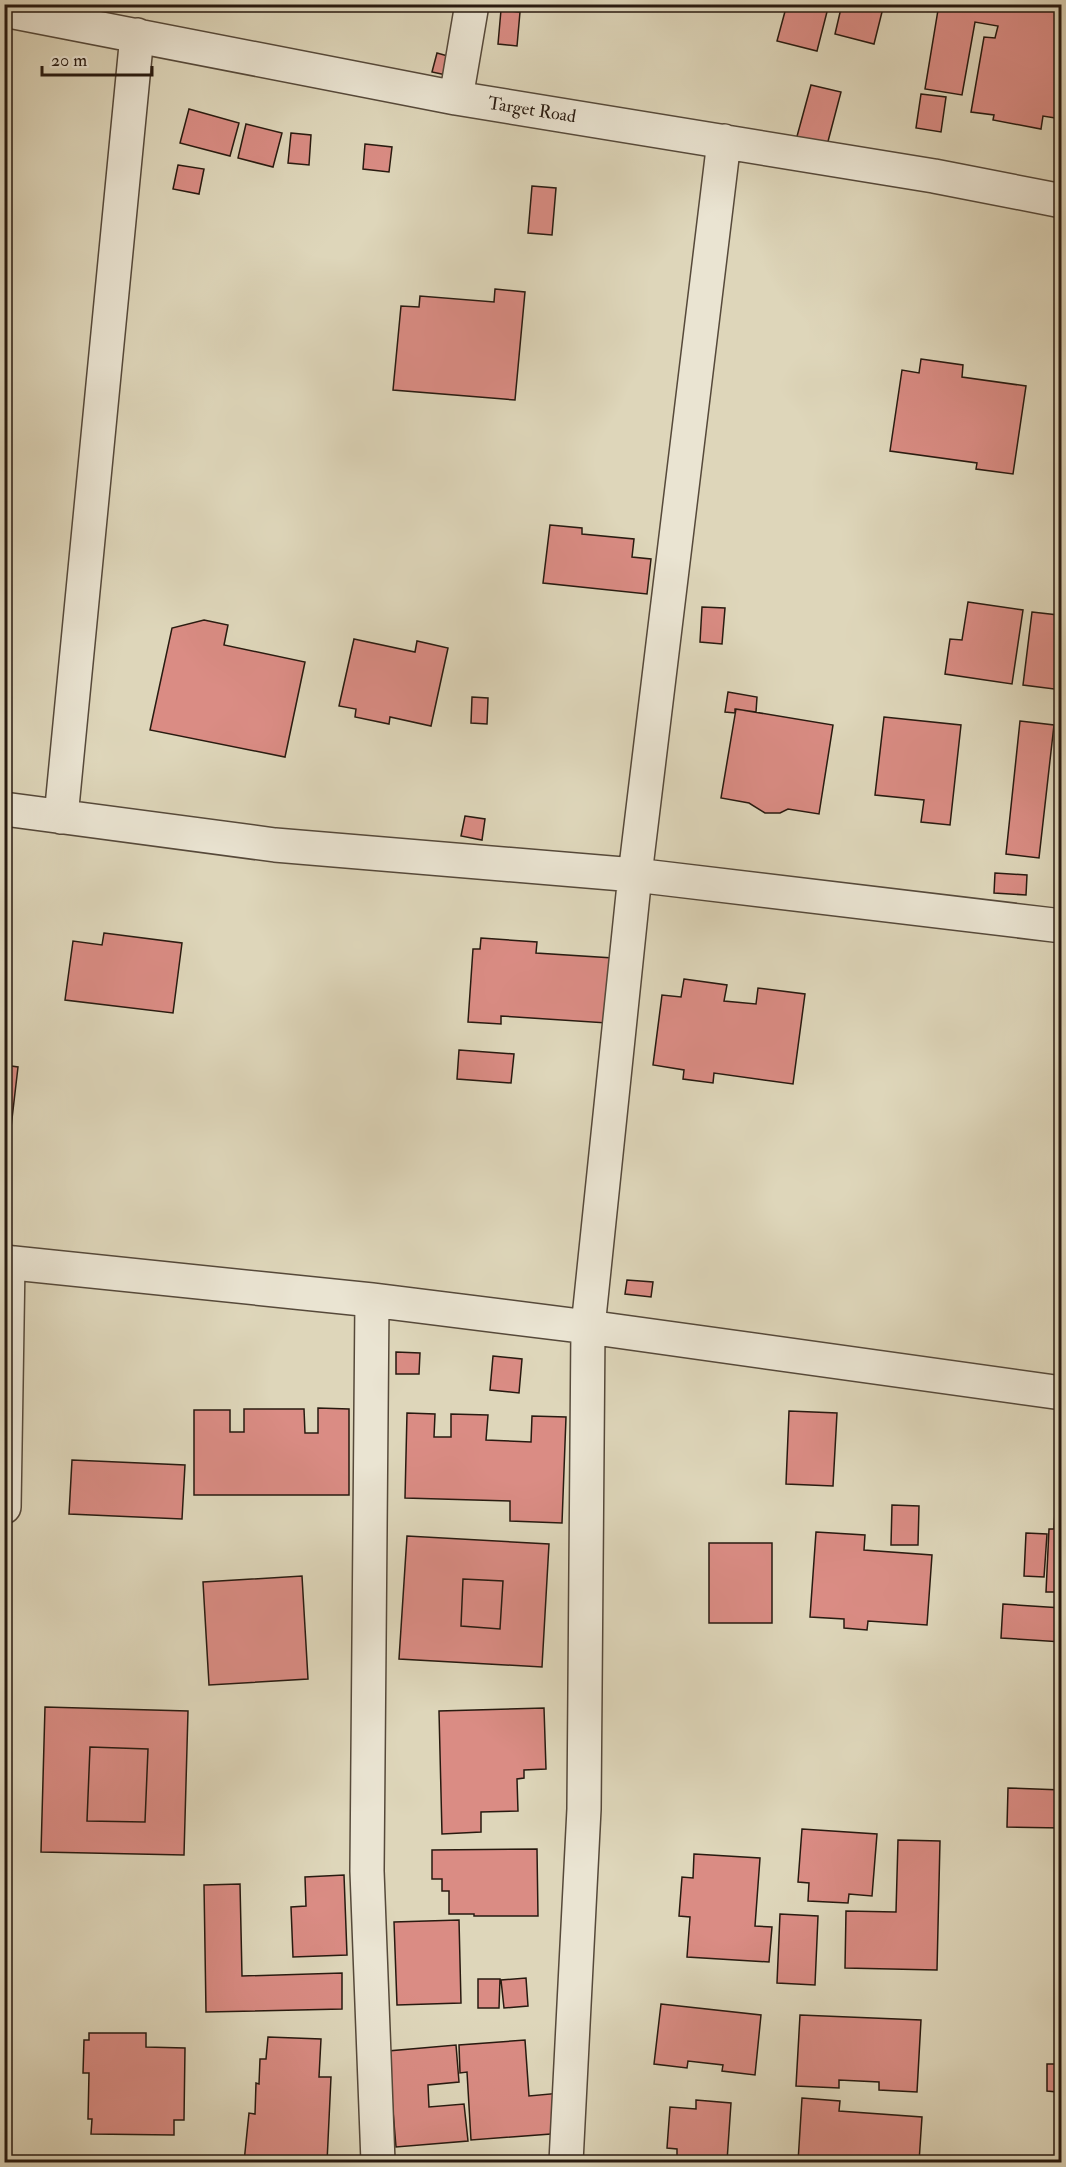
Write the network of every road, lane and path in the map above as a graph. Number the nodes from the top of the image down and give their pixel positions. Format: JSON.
{"nodes":[{"id":1,"x":472,"y":4,"type":"edge"},
{"id":2,"x":4,"y":10,"type":"edge"},
{"id":3,"x":137,"y":36,"type":"junction"},
{"id":4,"x":456,"y":98,"type":"junction"},
{"id":5,"x":724,"y":141,"type":"junction"},
{"id":6,"x":1062,"y":201,"type":"edge"},
{"id":7,"x":4,"y":809,"type":"edge"},
{"id":8,"x":61,"y":817,"type":"junction"},
{"id":9,"x":635,"y":875,"type":"junction"},
{"id":10,"x":1062,"y":926,"type":"edge"},
{"id":11,"x":6,"y":1262,"type":"edge"},
{"id":12,"x":372,"y":1300,"type":"junction"},
{"id":13,"x":588,"y":1327,"type":"junction"},
{"id":14,"x":1062,"y":1393,"type":"edge"},
{"id":15,"x":4,"y":1507,"type":"edge"},
{"id":16,"x":378,"y":2163,"type":"edge"},
{"id":17,"x":566,"y":2163,"type":"edge"}],
"edges":[{"from":1,"to":4,"type":"street"},
{"from":2,"to":3,"type":"street","name":"Target Road"},
{"from":3,"to":4,"type":"street","name":"Target Road"},
{"from":3,"to":8,"type":"street"},
{"from":4,"to":5,"type":"street","name":"Target Road"},
{"from":5,"to":6,"type":"street","name":"Target Road"},
{"from":5,"to":9,"type":"street"},
{"from":7,"to":8,"type":"street"},
{"from":8,"to":9,"type":"street"},
{"from":9,"to":10,"type":"street"},
{"from":9,"to":13,"type":"street"},
{"from":11,"to":12,"type":"street"},
{"from":11,"to":15,"type":"street"},
{"from":12,"to":13,"type":"street"},
{"from":12,"to":16,"type":"street"},
{"from":13,"to":14,"type":"street"},
{"from":13,"to":17,"type":"street"}]}
